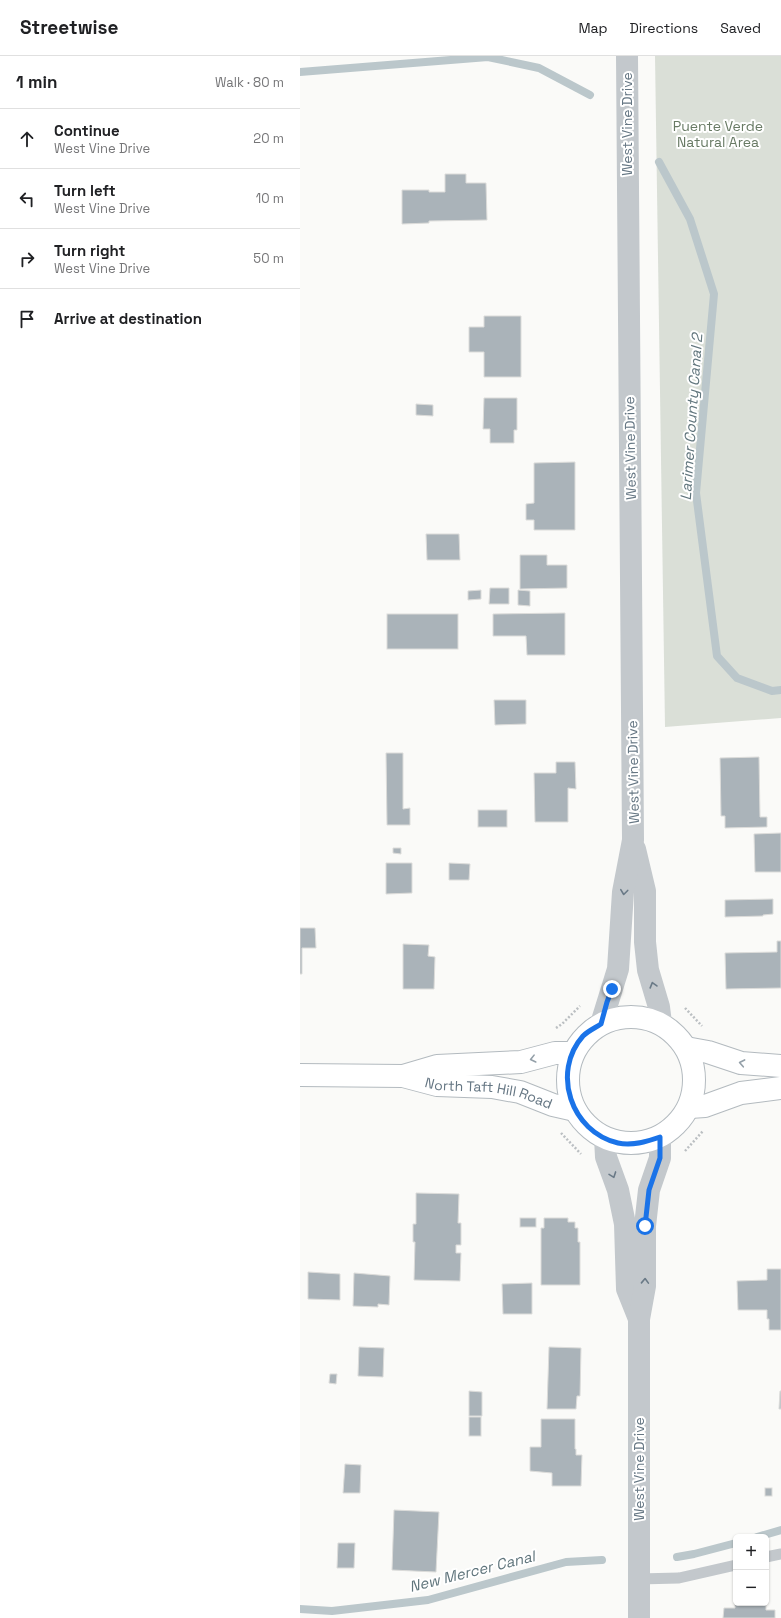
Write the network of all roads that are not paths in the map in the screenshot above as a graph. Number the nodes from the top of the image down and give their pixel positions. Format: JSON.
{"nodes":[{"id":1,"x":627,"y":56,"type":"edge"},
{"id":2,"x":633,"y":840,"type":"junction"},
{"id":3,"x":661,"y":1023,"type":"junction"},
{"id":4,"x":601,"y":1024,"type":"junction"},
{"id":5,"x":686,"y":1048,"type":"junction"},
{"id":6,"x":572,"y":1053,"type":"junction"},
{"id":7,"x":781,"y":1066,"type":"edge"},
{"id":8,"x":300,"y":1075,"type":"edge"},
{"id":9,"x":403,"y":1076,"type":"junction"},
{"id":10,"x":781,"y":1088,"type":"edge"},
{"id":11,"x":690,"y":1107,"type":"junction"},
{"id":12,"x":575,"y":1110,"type":"junction"},
{"id":13,"x":660,"y":1137,"type":"junction"},
{"id":14,"x":605,"y":1138,"type":"junction"},
{"id":15,"x":639,"y":1319,"type":"junction"},
{"id":16,"x":781,"y":1554,"type":"edge"},
{"id":17,"x":769,"y":1556,"type":"edge"},
{"id":18,"x":733,"y":1566,"type":"edge"},
{"id":19,"x":638,"y":1579,"type":"junction"},
{"id":20,"x":639,"y":1618,"type":"edge"}],
"edges":[{"from":1,"to":2,"type":"street","name":"West Vine Drive"},
{"from":3,"to":2,"type":"street","name":"West Vine Drive","one_way":true},
{"from":2,"to":4,"type":"street","name":"West Vine Drive","one_way":true},
{"from":3,"to":4,"type":"main road"},
{"from":3,"to":5,"type":"main road"},
{"from":4,"to":6,"type":"main road"},
{"from":7,"to":5,"type":"main road","one_way":true},
{"from":5,"to":11,"type":"main road"},
{"from":6,"to":9,"type":"main road","name":"North Taft Hill Road","one_way":true},
{"from":6,"to":12,"type":"main road"},
{"from":8,"to":9,"type":"main road","name":"North Taft Hill Road"},
{"from":9,"to":12,"type":"main road","name":"North Taft Hill Road"},
{"from":10,"to":11,"type":"main road"},
{"from":11,"to":13,"type":"main road"},
{"from":12,"to":14,"type":"main road"},
{"from":13,"to":14,"type":"main road"},
{"from":15,"to":13,"type":"street","name":"West Vine Drive","one_way":true},
{"from":14,"to":15,"type":"street","name":"West Vine Drive","one_way":true},
{"from":15,"to":19,"type":"street","name":"West Vine Drive"},
{"from":16,"to":17,"type":"lane"},
{"from":18,"to":19,"type":"lane"},
{"from":19,"to":20,"type":"street","name":"West Vine Drive"}]}
